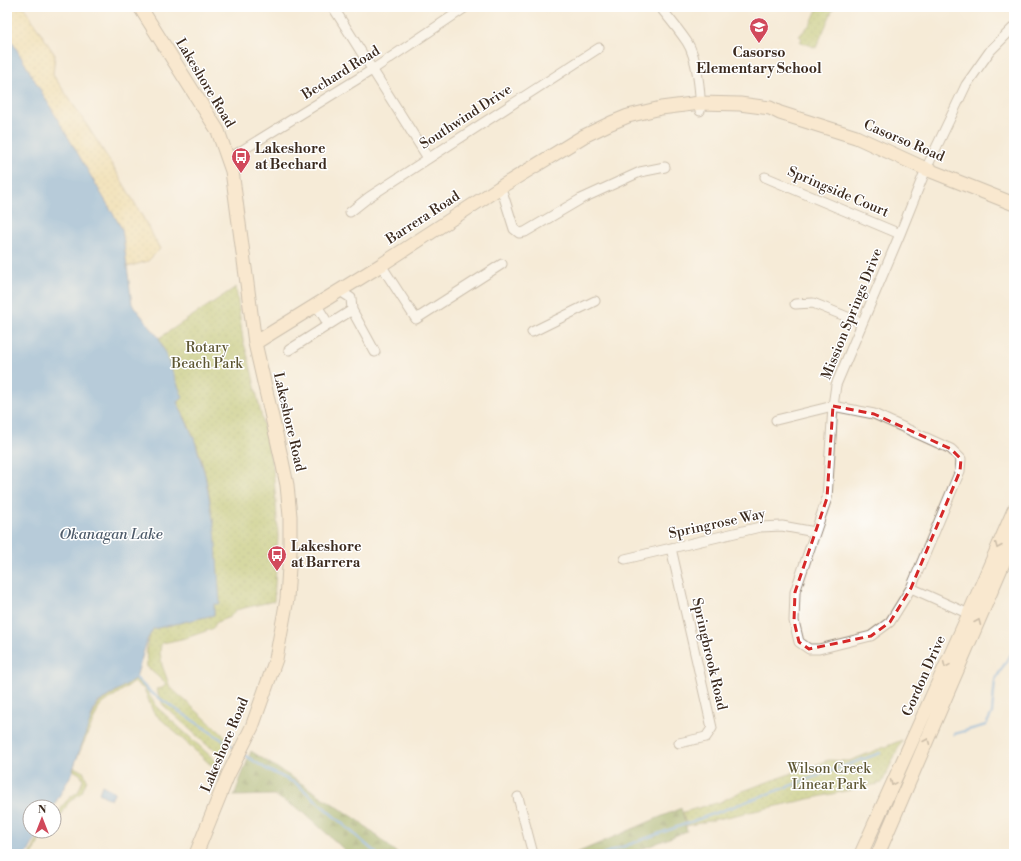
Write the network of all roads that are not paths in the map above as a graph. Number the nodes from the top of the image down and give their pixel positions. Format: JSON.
{"nodes":[{"id":1,"x":140,"y":7,"type":"edge"},
{"id":2,"x":333,"y":7,"type":"edge"},
{"id":3,"x":466,"y":7,"type":"edge"},
{"id":4,"x":660,"y":7,"type":"edge"},
{"id":5,"x":1014,"y":27,"type":"edge"},
{"id":6,"x":599,"y":48,"type":"dead end"},
{"id":7,"x":372,"y":70,"type":"junction"},
{"id":8,"x":700,"y":107,"type":"junction"},
{"id":9,"x":428,"y":158,"type":"junction"},
{"id":10,"x":228,"y":159,"type":"junction"},
{"id":11,"x":665,"y":167,"type":"dead end"},
{"id":12,"x":926,"y":168,"type":"junction"},
{"id":13,"x":765,"y":177,"type":"dead end"},
{"id":14,"x":499,"y":188,"type":"junction"},
{"id":15,"x":1014,"y":204,"type":"edge"},
{"id":16,"x":350,"y":212,"type":"dead end"},
{"id":17,"x":900,"y":234,"type":"junction"},
{"id":18,"x":502,"y":264,"type":"dead end"},
{"id":19,"x":381,"y":265,"type":"junction"},
{"id":20,"x":340,"y":291,"type":"junction"},
{"id":21,"x":595,"y":301,"type":"dead end"},
{"id":22,"x":795,"y":304,"type":"dead end"},
{"id":23,"x":317,"y":306,"type":"junction"},
{"id":24,"x":352,"y":310,"type":"junction"},
{"id":25,"x":862,"y":323,"type":"junction"},
{"id":26,"x":329,"y":324,"type":"junction"},
{"id":27,"x":532,"y":332,"type":"dead end"},
{"id":28,"x":254,"y":343,"type":"junction"},
{"id":29,"x":289,"y":350,"type":"dead end"},
{"id":30,"x":375,"y":352,"type":"dead end"},
{"id":31,"x":833,"y":406,"type":"junction"},
{"id":32,"x":776,"y":420,"type":"dead end"},
{"id":33,"x":1014,"y":510,"type":"edge"},
{"id":34,"x":815,"y":532,"type":"junction"},
{"id":35,"x":1014,"y":538,"type":"edge"},
{"id":36,"x":671,"y":548,"type":"junction"},
{"id":37,"x":625,"y":559,"type":"dead end"},
{"id":38,"x":911,"y":588,"type":"junction"},
{"id":39,"x":969,"y":614,"type":"junction"},
{"id":40,"x":679,"y":743,"type":"dead end"},
{"id":41,"x":518,"y":797,"type":"dead end"},
{"id":42,"x":196,"y":854,"type":"edge"},
{"id":43,"x":533,"y":854,"type":"edge"},
{"id":44,"x":861,"y":854,"type":"edge"},
{"id":45,"x":878,"y":854,"type":"edge"}],
"edges":[{"from":1,"to":10,"type":"main road","name":"Lakeshore Road"},
{"from":2,"to":7,"type":"street"},
{"from":3,"to":7,"type":"street","name":"Bechard Road"},
{"from":4,"to":8,"type":"street"},
{"from":5,"to":12,"type":"street","name":"Mission Springs Drive"},
{"from":6,"to":9,"type":"street","name":"Southwind Drive"},
{"from":7,"to":9,"type":"street"},
{"from":7,"to":10,"type":"street","name":"Bechard Road"},
{"from":8,"to":12,"type":"main road","name":"Casorso Road"},
{"from":8,"to":14,"type":"main road","name":"Barrera Road"},
{"from":9,"to":16,"type":"street","name":"Southwind Drive"},
{"from":10,"to":28,"type":"main road","name":"Lakeshore Road"},
{"from":11,"to":14,"type":"street"},
{"from":12,"to":15,"type":"main road","name":"Casorso Road"},
{"from":12,"to":17,"type":"street","name":"Mission Springs Drive"},
{"from":13,"to":17,"type":"street","name":"Springside Court"},
{"from":14,"to":19,"type":"main road","name":"Barrera Road"},
{"from":17,"to":25,"type":"street","name":"Mission Springs Drive"},
{"from":18,"to":19,"type":"street"},
{"from":19,"to":20,"type":"main road","name":"Barrera Road"},
{"from":20,"to":23,"type":"main road","name":"Barrera Road"},
{"from":20,"to":24,"type":"street"},
{"from":21,"to":27,"type":"street"},
{"from":22,"to":25,"type":"street"},
{"from":23,"to":26,"type":"street"},
{"from":23,"to":28,"type":"main road","name":"Barrera Road"},
{"from":24,"to":26,"type":"street"},
{"from":24,"to":30,"type":"street"},
{"from":25,"to":31,"type":"street","name":"Mission Springs Drive"},
{"from":26,"to":29,"type":"street"},
{"from":28,"to":42,"type":"main road","name":"Lakeshore Road"},
{"from":31,"to":32,"type":"street"},
{"from":31,"to":34,"type":"street","name":"Mission Springs Drive"},
{"from":31,"to":38,"type":"street","name":"Mission Springs Drive"},
{"from":33,"to":39,"type":"main road","name":"Gordon Drive","one_way":true},
{"from":34,"to":36,"type":"street","name":"Springrose Way"},
{"from":34,"to":38,"type":"street","name":"Mission Springs Drive"},
{"from":45,"to":35,"type":"main road","name":"Gordon Drive","one_way":true},
{"from":36,"to":37,"type":"street","name":"Springrose Way"},
{"from":36,"to":40,"type":"street","name":"Springbrook Road"},
{"from":38,"to":39,"type":"street"},
{"from":39,"to":44,"type":"main road","name":"Gordon Drive","one_way":true},
{"from":41,"to":43,"type":"street"}]}
